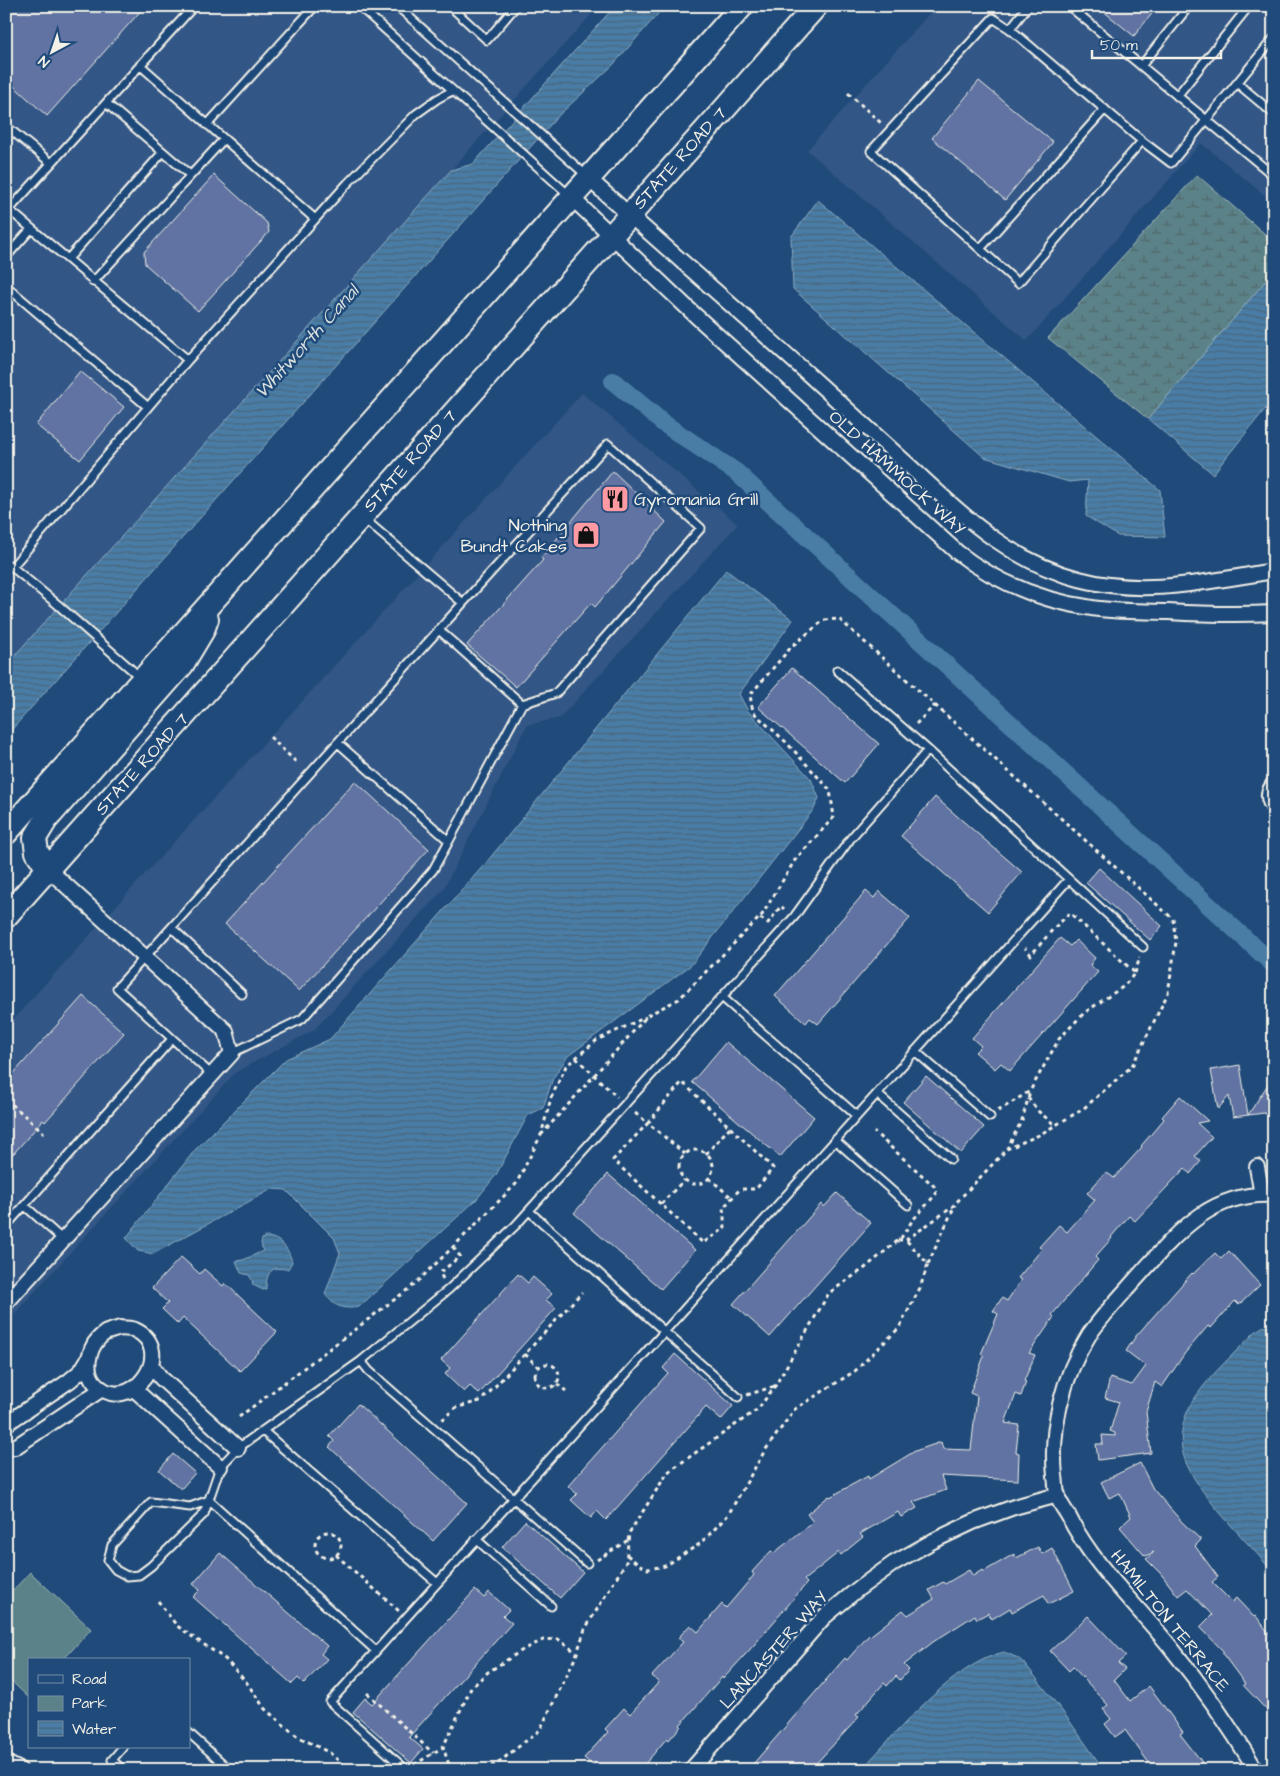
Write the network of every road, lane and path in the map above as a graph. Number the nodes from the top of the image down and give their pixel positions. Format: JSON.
{"nodes":[{"id":1,"x":194,"y":6,"type":"edge"},
{"id":2,"x":315,"y":6,"type":"edge"},
{"id":3,"x":359,"y":6,"type":"edge"},
{"id":4,"x":397,"y":6,"type":"edge"},
{"id":5,"x":450,"y":6,"type":"edge"},
{"id":6,"x":516,"y":6,"type":"edge"},
{"id":7,"x":742,"y":6,"type":"edge"},
{"id":8,"x":816,"y":6,"type":"edge"},
{"id":9,"x":1028,"y":6,"type":"edge"},
{"id":10,"x":1069,"y":6,"type":"edge"},
{"id":11,"x":1189,"y":6,"type":"edge"},
{"id":12,"x":1249,"y":6,"type":"edge"},
{"id":13,"x":1010,"y":29,"type":"junction"},
{"id":14,"x":1274,"y":38,"type":"edge"},
{"id":15,"x":140,"y":65,"type":"junction"},
{"id":16,"x":1141,"y":66,"type":"junction"},
{"id":17,"x":1237,"y":83,"type":"junction"},
{"id":18,"x":452,"y":91,"type":"junction"},
{"id":19,"x":848,"y":93,"type":"dead end"},
{"id":20,"x":1177,"y":96,"type":"junction"},
{"id":21,"x":106,"y":103,"type":"junction"},
{"id":22,"x":1105,"y":110,"type":"junction"},
{"id":23,"x":1274,"y":114,"type":"edge"},
{"id":24,"x":1206,"y":120,"type":"junction"},
{"id":25,"x":881,"y":123,"type":"dead end"},
{"id":26,"x":208,"y":125,"type":"junction"},
{"id":27,"x":6,"y":126,"type":"edge"},
{"id":28,"x":224,"y":139,"type":"junction"},
{"id":29,"x":1142,"y":141,"type":"junction"},
{"id":30,"x":163,"y":152,"type":"junction"},
{"id":31,"x":51,"y":164,"type":"junction"},
{"id":32,"x":190,"y":175,"type":"junction"},
{"id":33,"x":1274,"y":176,"type":"edge"},
{"id":34,"x":588,"y":178,"type":"junction"},
{"id":35,"x":571,"y":197,"type":"junction"},
{"id":36,"x":8,"y":209,"type":"edge"},
{"id":37,"x":629,"y":214,"type":"junction"},
{"id":38,"x":315,"y":220,"type":"junction"},
{"id":39,"x":31,"y":228,"type":"junction"},
{"id":40,"x":611,"y":235,"type":"junction"},
{"id":41,"x":980,"y":249,"type":"junction"},
{"id":42,"x":6,"y":258,"type":"edge"},
{"id":43,"x":68,"y":260,"type":"junction"},
{"id":44,"x":93,"y":282,"type":"junction"},
{"id":45,"x":6,"y":286,"type":"edge"},
{"id":46,"x":188,"y":360,"type":"junction"},
{"id":47,"x":148,"y":407,"type":"junction"},
{"id":48,"x":361,"y":516,"type":"junction"},
{"id":49,"x":1274,"y":563,"type":"edge"},
{"id":50,"x":9,"y":566,"type":"edge"},
{"id":51,"x":1274,"y":571,"type":"edge"},
{"id":52,"x":1233,"y":577,"type":"junction"},
{"id":53,"x":212,"y":601,"type":"junction"},
{"id":54,"x":463,"y":604,"type":"junction"},
{"id":55,"x":1274,"y":613,"type":"edge"},
{"id":56,"x":439,"y":630,"type":"junction"},
{"id":57,"x":837,"y":670,"type":"dead end"},
{"id":58,"x":143,"y":679,"type":"junction"},
{"id":59,"x":522,"y":704,"type":"junction"},
{"id":60,"x":935,"y":705,"type":"junction"},
{"id":61,"x":916,"y":724,"type":"dead end"},
{"id":62,"x":270,"y":737,"type":"dead end"},
{"id":63,"x":338,"y":743,"type":"junction"},
{"id":64,"x":928,"y":750,"type":"junction"},
{"id":65,"x":298,"y":763,"type":"dead end"},
{"id":66,"x":1274,"y":778,"type":"edge"},
{"id":67,"x":1274,"y":813,"type":"edge"},
{"id":68,"x":6,"y":833,"type":"edge"},
{"id":69,"x":449,"y":841,"type":"junction"},
{"id":70,"x":48,"y":869,"type":"junction"},
{"id":71,"x":1069,"y":879,"type":"junction"},
{"id":72,"x":784,"y":909,"type":"dead end"},
{"id":73,"x":6,"y":916,"type":"edge"},
{"id":74,"x":760,"y":918,"type":"junction"},
{"id":75,"x":172,"y":928,"type":"junction"},
{"id":76,"x":1144,"y":947,"type":"joint"},
{"id":77,"x":1025,"y":948,"type":"dead end"},
{"id":78,"x":145,"y":958,"type":"junction"},
{"id":79,"x":1135,"y":974,"type":"junction"},
{"id":80,"x":242,"y":994,"type":"dead end"},
{"id":81,"x":722,"y":997,"type":"junction"},
{"id":82,"x":648,"y":1015,"type":"junction"},
{"id":83,"x":172,"y":1039,"type":"junction"},
{"id":84,"x":915,"y":1051,"type":"junction"},
{"id":85,"x":232,"y":1053,"type":"junction"},
{"id":86,"x":576,"y":1058,"type":"junction"},
{"id":87,"x":212,"y":1075,"type":"junction"},
{"id":88,"x":594,"y":1076,"type":"junction"},
{"id":89,"x":1030,"y":1091,"type":"junction"},
{"id":90,"x":877,"y":1094,"type":"junction"},
{"id":91,"x":617,"y":1097,"type":"dead end"},
{"id":92,"x":1028,"y":1098,"type":"junction"},
{"id":93,"x":6,"y":1099,"type":"edge"},
{"id":94,"x":635,"y":1113,"type":"dead end"},
{"id":95,"x":856,"y":1116,"type":"junction"},
{"id":96,"x":990,"y":1117,"type":"joint"},
{"id":97,"x":648,"y":1123,"type":"junction"},
{"id":98,"x":1055,"y":1125,"type":"junction"},
{"id":99,"x":730,"y":1127,"type":"junction"},
{"id":100,"x":874,"y":1132,"type":"dead end"},
{"id":101,"x":44,"y":1133,"type":"dead end"},
{"id":102,"x":541,"y":1135,"type":"junction"},
{"id":103,"x":835,"y":1140,"type":"junction"},
{"id":104,"x":1006,"y":1149,"type":"junction"},
{"id":105,"x":685,"y":1154,"type":"junction"},
{"id":106,"x":706,"y":1154,"type":"junction"},
{"id":107,"x":951,"y":1159,"type":"dead end"},
{"id":108,"x":1256,"y":1167,"type":"dead end"},
{"id":109,"x":709,"y":1178,"type":"junction"},
{"id":110,"x":684,"y":1180,"type":"junction"},
{"id":111,"x":1268,"y":1195,"type":"edge"},
{"id":112,"x":732,"y":1198,"type":"junction"},
{"id":113,"x":957,"y":1201,"type":"junction"},
{"id":114,"x":661,"y":1204,"type":"junction"},
{"id":115,"x":908,"y":1205,"type":"dead end"},
{"id":116,"x":24,"y":1206,"type":"junction"},
{"id":117,"x":529,"y":1211,"type":"junction"},
{"id":118,"x":6,"y":1226,"type":"edge"},
{"id":119,"x":63,"y":1240,"type":"junction"},
{"id":120,"x":898,"y":1240,"type":"junction"},
{"id":121,"x":906,"y":1240,"type":"junction"},
{"id":122,"x":453,"y":1247,"type":"junction"},
{"id":123,"x":928,"y":1264,"type":"junction"},
{"id":124,"x":444,"y":1279,"type":"dead end"},
{"id":125,"x":582,"y":1292,"type":"dead end"},
{"id":126,"x":6,"y":1303,"type":"edge"},
{"id":127,"x":664,"y":1332,"type":"junction"},
{"id":128,"x":525,"y":1354,"type":"junction"},
{"id":129,"x":89,"y":1358,"type":"junction"},
{"id":130,"x":361,"y":1361,"type":"junction"},
{"id":131,"x":151,"y":1365,"type":"junction"},
{"id":132,"x":538,"y":1368,"type":"junction"},
{"id":133,"x":557,"y":1384,"type":"junction"},
{"id":134,"x":775,"y":1386,"type":"junction"},
{"id":135,"x":134,"y":1388,"type":"junction"},
{"id":136,"x":102,"y":1389,"type":"junction"},
{"id":137,"x":566,"y":1391,"type":"dead end"},
{"id":138,"x":738,"y":1397,"type":"joint"},
{"id":139,"x":239,"y":1417,"type":"dead end"},
{"id":140,"x":442,"y":1420,"type":"dead end"},
{"id":141,"x":6,"y":1424,"type":"edge"},
{"id":142,"x":263,"y":1431,"type":"junction"},
{"id":143,"x":6,"y":1448,"type":"edge"},
{"id":144,"x":238,"y":1448,"type":"junction"},
{"id":145,"x":220,"y":1467,"type":"junction"},
{"id":146,"x":1058,"y":1495,"type":"junction"},
{"id":147,"x":513,"y":1498,"type":"junction"},
{"id":148,"x":209,"y":1500,"type":"junction"},
{"id":149,"x":476,"y":1540,"type":"junction"},
{"id":150,"x":628,"y":1540,"type":"junction"},
{"id":151,"x":336,"y":1555,"type":"junction"},
{"id":152,"x":627,"y":1555,"type":"junction"},
{"id":153,"x":587,"y":1563,"type":"joint"},
{"id":154,"x":437,"y":1583,"type":"junction"},
{"id":155,"x":158,"y":1601,"type":"dead end"},
{"id":156,"x":551,"y":1606,"type":"dead end"},
{"id":157,"x":406,"y":1617,"type":"junction"},
{"id":158,"x":376,"y":1650,"type":"junction"},
{"id":159,"x":577,"y":1653,"type":"junction"},
{"id":160,"x":367,"y":1693,"type":"dead end"},
{"id":161,"x":190,"y":1734,"type":"edge"},
{"id":162,"x":443,"y":1747,"type":"junction"},
{"id":163,"x":122,"y":1748,"type":"edge"},
{"id":164,"x":433,"y":1753,"type":"junction"},
{"id":165,"x":6,"y":1763,"type":"edge"},
{"id":166,"x":402,"y":1766,"type":"joint"},
{"id":167,"x":20,"y":1770,"type":"edge"},
{"id":168,"x":123,"y":1770,"type":"edge"},
{"id":169,"x":230,"y":1770,"type":"edge"},
{"id":170,"x":349,"y":1770,"type":"edge"},
{"id":171,"x":454,"y":1770,"type":"edge"},
{"id":172,"x":484,"y":1770,"type":"edge"},
{"id":173,"x":691,"y":1770,"type":"edge"},
{"id":174,"x":1256,"y":1770,"type":"edge"}],
"edges":[{"from":1,"to":15,"type":"lane"},
{"from":2,"to":26,"type":"lane"},
{"from":3,"to":18,"type":"lane"},
{"from":4,"to":34,"type":"lane"},
{"from":5,"to":6,"type":"lane"},
{"from":7,"to":34,"type":"main road"},
{"from":8,"to":37,"type":"main road","name":"STATE ROAD 7"},
{"from":9,"to":13,"type":"lane"},
{"from":10,"to":16,"type":"lane"},
{"from":11,"to":16,"type":"lane"},
{"from":12,"to":20,"type":"lane"},
{"from":13,"to":22,"type":"lane"},
{"from":13,"to":41,"type":"lane"},
{"from":14,"to":17,"type":"lane"},
{"from":15,"to":21,"type":"lane"},
{"from":15,"to":26,"type":"lane"},
{"from":16,"to":20,"type":"lane"},
{"from":17,"to":23,"type":"lane"},
{"from":17,"to":24,"type":"lane"},
{"from":18,"to":35,"type":"lane"},
{"from":18,"to":38,"type":"lane"},
{"from":19,"to":25,"type":"path"},
{"from":20,"to":24,"type":"lane"},
{"from":21,"to":30,"type":"lane"},
{"from":21,"to":31,"type":"lane"},
{"from":22,"to":29,"type":"lane"},
{"from":22,"to":41,"type":"lane"},
{"from":24,"to":29,"type":"lane"},
{"from":24,"to":33,"type":"lane"},
{"from":26,"to":28,"type":"lane"},
{"from":27,"to":31,"type":"lane"},
{"from":28,"to":32,"type":"lane"},
{"from":28,"to":38,"type":"lane"},
{"from":29,"to":41,"type":"lane"},
{"from":30,"to":32,"type":"lane"},
{"from":30,"to":43,"type":"lane"},
{"from":31,"to":36,"type":"lane"},
{"from":32,"to":44,"type":"lane"},
{"from":34,"to":35,"type":"main road"},
{"from":34,"to":37,"type":"street","name":"OLD HAMMOCK WAY"},
{"from":35,"to":40,"type":"street","name":"OLD HAMMOCK WAY"},
{"from":35,"to":53,"type":"main road"},
{"from":36,"to":39,"type":"lane"},
{"from":37,"to":40,"type":"main road","name":"STATE ROAD 7"},
{"from":37,"to":52,"type":"street","name":"OLD HAMMOCK WAY"},
{"from":38,"to":46,"type":"lane"},
{"from":39,"to":42,"type":"lane"},
{"from":39,"to":43,"type":"lane"},
{"from":40,"to":48,"type":"main road","name":"STATE ROAD 7"},
{"from":40,"to":55,"type":"street","name":"OLD HAMMOCK WAY"},
{"from":43,"to":44,"type":"lane"},
{"from":44,"to":46,"type":"lane"},
{"from":45,"to":47,"type":"lane"},
{"from":46,"to":47,"type":"lane"},
{"from":47,"to":50,"type":"lane"},
{"from":48,"to":54,"type":"lane"},
{"from":48,"to":70,"type":"main road","name":"STATE ROAD 7"},
{"from":49,"to":52,"type":"street","name":"OLD HAMMOCK WAY"},
{"from":50,"to":58,"type":"lane"},
{"from":51,"to":52,"type":"street","name":"OLD HAMMOCK WAY"},
{"from":53,"to":58,"type":"main road"},
{"from":53,"to":70,"type":"main road"},
{"from":54,"to":56,"type":"lane"},
{"from":54,"to":59,"type":"lane"},
{"from":56,"to":59,"type":"lane"},
{"from":56,"to":63,"type":"lane"},
{"from":57,"to":64,"type":"lane"},
{"from":58,"to":68,"type":"main road"},
{"from":59,"to":69,"type":"lane"},
{"from":60,"to":61,"type":"path"},
{"from":60,"to":74,"type":"path"},
{"from":60,"to":98,"type":"path"},
{"from":62,"to":65,"type":"path"},
{"from":63,"to":69,"type":"lane"},
{"from":63,"to":75,"type":"lane"},
{"from":64,"to":71,"type":"lane"},
{"from":64,"to":81,"type":"lane"},
{"from":66,"to":67,"type":"lane"},
{"from":69,"to":85,"type":"lane"},
{"from":70,"to":73,"type":"main road","name":"STATE ROAD 7"},
{"from":70,"to":78,"type":"street"},
{"from":71,"to":76,"type":"lane"},
{"from":71,"to":84,"type":"lane"},
{"from":72,"to":74,"type":"path"},
{"from":74,"to":82,"type":"path"},
{"from":75,"to":78,"type":"lane"},
{"from":75,"to":80,"type":"lane"},
{"from":76,"to":79,"type":"path"},
{"from":77,"to":79,"type":"path"},
{"from":78,"to":83,"type":"lane"},
{"from":78,"to":85,"type":"street"},
{"from":79,"to":89,"type":"path"},
{"from":81,"to":95,"type":"lane"},
{"from":81,"to":117,"type":"lane"},
{"from":82,"to":86,"type":"path"},
{"from":82,"to":88,"type":"path"},
{"from":83,"to":87,"type":"lane"},
{"from":83,"to":116,"type":"lane"},
{"from":84,"to":90,"type":"lane"},
{"from":84,"to":96,"type":"lane"},
{"from":85,"to":87,"type":"street"},
{"from":86,"to":88,"type":"path"},
{"from":86,"to":102,"type":"path"},
{"from":87,"to":119,"type":"street"},
{"from":88,"to":91,"type":"path"},
{"from":88,"to":102,"type":"path"},
{"from":89,"to":92,"type":"path"},
{"from":89,"to":96,"type":"path"},
{"from":90,"to":95,"type":"lane"},
{"from":90,"to":107,"type":"lane"},
{"from":92,"to":98,"type":"path"},
{"from":92,"to":104,"type":"path"},
{"from":93,"to":101,"type":"path"},
{"from":94,"to":97,"type":"path"},
{"from":95,"to":103,"type":"lane"},
{"from":97,"to":99,"type":"path"},
{"from":97,"to":105,"type":"path"},
{"from":97,"to":114,"type":"path"},
{"from":98,"to":104,"type":"path"},
{"from":99,"to":106,"type":"path"},
{"from":99,"to":112,"type":"path"},
{"from":100,"to":120,"type":"path"},
{"from":102,"to":122,"type":"path"},
{"from":103,"to":115,"type":"lane"},
{"from":103,"to":127,"type":"lane"},
{"from":104,"to":113,"type":"path"},
{"from":105,"to":106,"type":"path"},
{"from":105,"to":110,"type":"path"},
{"from":106,"to":109,"type":"path"},
{"from":108,"to":111,"type":"street"},
{"from":109,"to":110,"type":"path"},
{"from":109,"to":112,"type":"path"},
{"from":110,"to":114,"type":"path"},
{"from":111,"to":146,"type":"street","name":"HAMILTON TERRACE"},
{"from":112,"to":114,"type":"path"},
{"from":113,"to":121,"type":"path"},
{"from":113,"to":123,"type":"path"},
{"from":116,"to":118,"type":"lane"},
{"from":116,"to":119,"type":"lane"},
{"from":117,"to":127,"type":"lane"},
{"from":117,"to":130,"type":"lane"},
{"from":119,"to":126,"type":"street"},
{"from":120,"to":121,"type":"path"},
{"from":120,"to":134,"type":"path"},
{"from":121,"to":123,"type":"path"},
{"from":122,"to":124,"type":"path"},
{"from":122,"to":139,"type":"path"},
{"from":123,"to":152,"type":"path"},
{"from":125,"to":128,"type":"path"},
{"from":127,"to":138,"type":"lane"},
{"from":127,"to":147,"type":"lane"},
{"from":128,"to":132,"type":"path"},
{"from":128,"to":140,"type":"path"},
{"from":129,"to":131,"type":"street"},
{"from":129,"to":136,"type":"street"},
{"from":129,"to":141,"type":"street"},
{"from":130,"to":142,"type":"lane"},
{"from":130,"to":147,"type":"lane"},
{"from":131,"to":135,"type":"street"},
{"from":131,"to":144,"type":"street"},
{"from":132,"to":133,"type":"path"},
{"from":132,"to":133,"type":"path"},
{"from":133,"to":137,"type":"path"},
{"from":134,"to":138,"type":"path"},
{"from":134,"to":150,"type":"path"},
{"from":135,"to":136,"type":"street"},
{"from":135,"to":145,"type":"street"},
{"from":136,"to":143,"type":"street"},
{"from":142,"to":144,"type":"lane"},
{"from":142,"to":154,"type":"lane"},
{"from":144,"to":145,"type":"lane"},
{"from":145,"to":148,"type":"lane"},
{"from":146,"to":173,"type":"street","name":"LANCASTER WAY"},
{"from":146,"to":174,"type":"street","name":"HAMILTON TERRACE"},
{"from":147,"to":149,"type":"lane"},
{"from":147,"to":153,"type":"lane"},
{"from":148,"to":148,"type":"lane"},
{"from":148,"to":158,"type":"lane"},
{"from":149,"to":154,"type":"lane"},
{"from":149,"to":156,"type":"lane"},
{"from":150,"to":152,"type":"path"},
{"from":150,"to":153,"type":"path"},
{"from":151,"to":151,"type":"path"},
{"from":151,"to":157,"type":"path"},
{"from":152,"to":159,"type":"path"},
{"from":154,"to":157,"type":"lane"},
{"from":155,"to":170,"type":"path"},
{"from":157,"to":158,"type":"lane"},
{"from":158,"to":166,"type":"lane"},
{"from":159,"to":162,"type":"path"},
{"from":159,"to":172,"type":"path"},
{"from":160,"to":164,"type":"path"},
{"from":161,"to":169,"type":"lane"},
{"from":162,"to":164,"type":"path"},
{"from":162,"to":171,"type":"path"},
{"from":163,"to":168,"type":"lane"},
{"from":164,"to":166,"type":"path"},
{"from":165,"to":167,"type":"street"}]}
